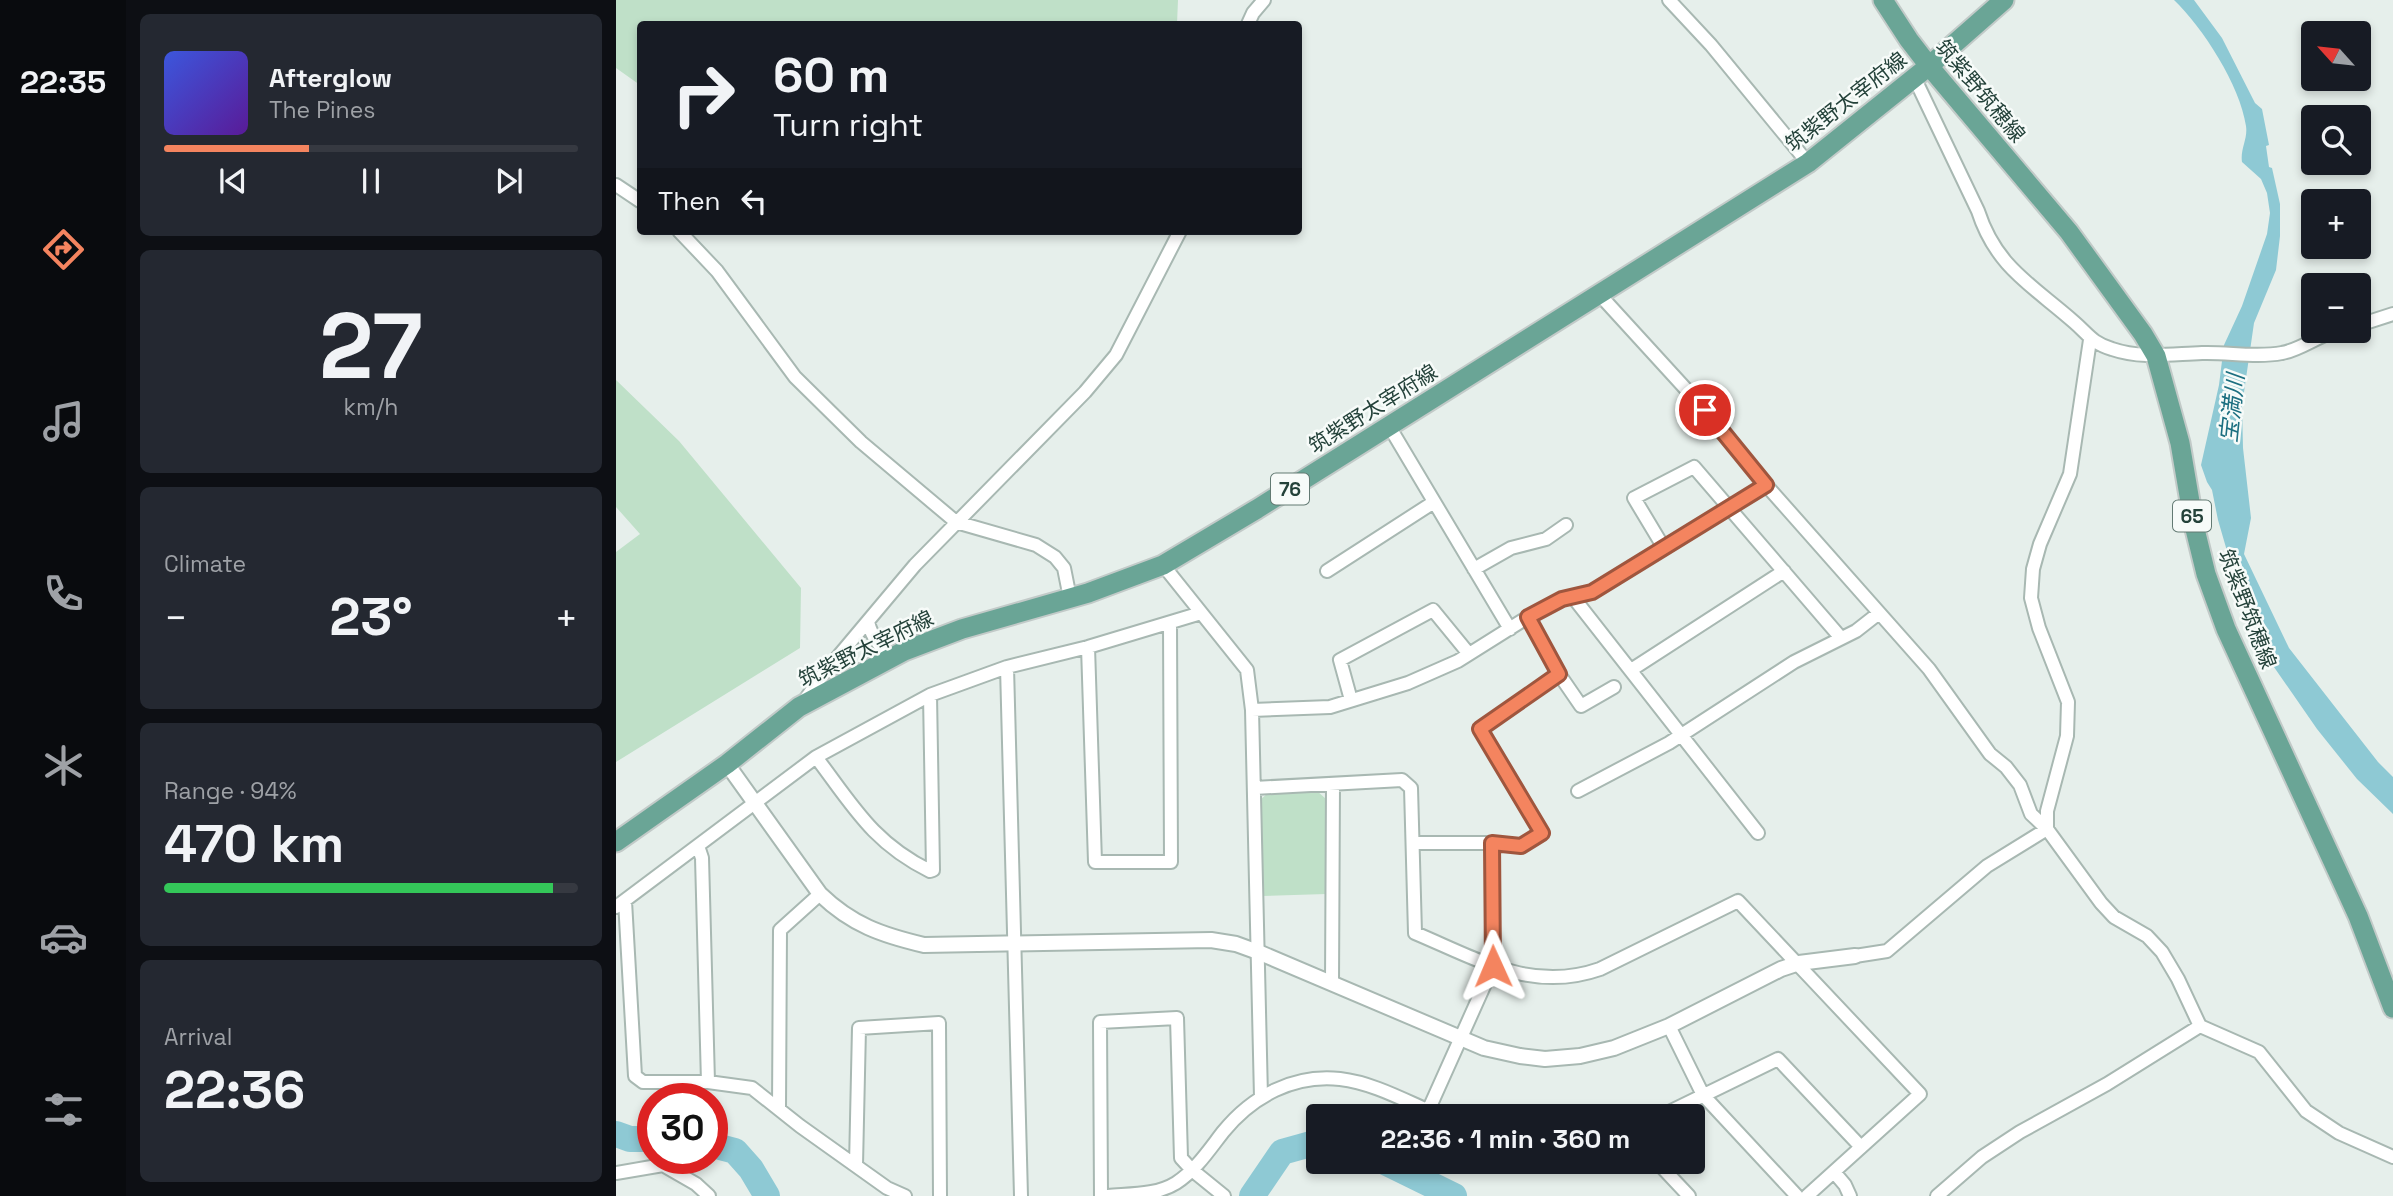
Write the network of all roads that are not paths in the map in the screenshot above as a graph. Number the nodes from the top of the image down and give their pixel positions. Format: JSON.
{"nodes":[{"id":1,"x":1265,"y":0,"type":"edge"},
{"id":2,"x":1669,"y":0,"type":"edge"},
{"id":3,"x":1883,"y":0,"type":"edge"},
{"id":4,"x":2004,"y":0,"type":"edge"},
{"id":5,"x":1249,"y":21,"type":"edge"},
{"id":6,"x":1922,"y":72,"type":"junction"},
{"id":7,"x":1808,"y":163,"type":"junction"},
{"id":8,"x":616,"y":185,"type":"edge"},
{"id":9,"x":637,"y":199,"type":"edge"},
{"id":10,"x":683,"y":235,"type":"edge"},
{"id":11,"x":1178,"y":235,"type":"edge"},
{"id":12,"x":1599,"y":294,"type":"junction"},
{"id":13,"x":2393,"y":314,"type":"edge"},
{"id":14,"x":2371,"y":321,"type":"edge"},
{"id":15,"x":2090,"y":340,"type":"junction"},
{"id":16,"x":2307,"y":343,"type":"edge"},
{"id":17,"x":2156,"y":356,"type":"junction"},
{"id":18,"x":1388,"y":426,"type":"junction"},
{"id":19,"x":1766,"y":485,"type":"junction"},
{"id":20,"x":1434,"y":502,"type":"junction"},
{"id":21,"x":1728,"y":508,"type":"junction"},
{"id":22,"x":956,"y":522,"type":"junction"},
{"id":23,"x":1566,"y":525,"type":"dead end"},
{"id":24,"x":1664,"y":548,"type":"junction"},
{"id":25,"x":1163,"y":565,"type":"junction"},
{"id":26,"x":1474,"y":569,"type":"junction"},
{"id":27,"x":1327,"y":571,"type":"dead end"},
{"id":28,"x":1784,"y":571,"type":"junction"},
{"id":29,"x":1573,"y":597,"type":"junction"},
{"id":30,"x":1070,"y":598,"type":"junction"},
{"id":31,"x":1879,"y":612,"type":"junction"},
{"id":32,"x":1201,"y":613,"type":"junction"},
{"id":33,"x":1528,"y":617,"type":"junction"},
{"id":34,"x":868,"y":622,"type":"junction"},
{"id":35,"x":1170,"y":623,"type":"junction"},
{"id":36,"x":1510,"y":629,"type":"junction"},
{"id":37,"x":1841,"y":638,"type":"junction"},
{"id":38,"x":1088,"y":647,"type":"junction"},
{"id":39,"x":1469,"y":654,"type":"junction"},
{"id":40,"x":894,"y":657,"type":"junction"},
{"id":41,"x":1007,"y":667,"type":"junction"},
{"id":42,"x":1631,"y":670,"type":"junction"},
{"id":43,"x":1559,"y":674,"type":"junction"},
{"id":44,"x":1614,"y":687,"type":"dead end"},
{"id":45,"x":930,"y":695,"type":"junction"},
{"id":46,"x":1351,"y":700,"type":"junction"},
{"id":47,"x":799,"y":707,"type":"junction"},
{"id":48,"x":1252,"y":710,"type":"junction"},
{"id":49,"x":1681,"y":734,"type":"junction"},
{"id":50,"x":816,"y":757,"type":"junction"},
{"id":51,"x":727,"y":764,"type":"junction"},
{"id":52,"x":1333,"y":784,"type":"junction"},
{"id":53,"x":1254,"y":788,"type":"junction"},
{"id":54,"x":1578,"y":792,"type":"dead end"},
{"id":55,"x":753,"y":804,"type":"junction"},
{"id":56,"x":2047,"y":829,"type":"junction"},
{"id":57,"x":1758,"y":833,"type":"dead end"},
{"id":58,"x":616,"y":842,"type":"edge"},
{"id":59,"x":1413,"y":843,"type":"junction"},
{"id":60,"x":1492,"y":843,"type":"junction"},
{"id":61,"x":698,"y":846,"type":"junction"},
{"id":62,"x":820,"y":894,"type":"junction"},
{"id":63,"x":620,"y":904,"type":"edge"},
{"id":64,"x":1016,"y":944,"type":"junction"},
{"id":65,"x":1258,"y":952,"type":"junction"},
{"id":66,"x":1855,"y":956,"type":"joint"},
{"id":67,"x":1799,"y":963,"type":"junction"},
{"id":68,"x":1493,"y":966,"type":"junction"},
{"id":69,"x":1332,"y":982,"type":"junction"},
{"id":70,"x":2393,"y":1008,"type":"edge"},
{"id":71,"x":1669,"y":1026,"type":"junction"},
{"id":72,"x":2200,"y":1026,"type":"junction"},
{"id":73,"x":1462,"y":1038,"type":"junction"},
{"id":74,"x":708,"y":1082,"type":"junction"},
{"id":75,"x":1703,"y":1095,"type":"junction"},
{"id":76,"x":1261,"y":1097,"type":"junction"},
{"id":77,"x":1411,"y":1104,"type":"edge"},
{"id":78,"x":1439,"y":1104,"type":"edge"},
{"id":79,"x":1685,"y":1104,"type":"edge"},
{"id":80,"x":779,"y":1109,"type":"junction"},
{"id":81,"x":1861,"y":1147,"type":"junction"},
{"id":82,"x":2393,"y":1157,"type":"edge"},
{"id":83,"x":856,"y":1165,"type":"junction"},
{"id":84,"x":1192,"y":1170,"type":"junction"},
{"id":85,"x":1834,"y":1172,"type":"junction"},
{"id":86,"x":616,"y":1173,"type":"edge"},
{"id":87,"x":1668,"y":1174,"type":"edge"},
{"id":88,"x":709,"y":1196,"type":"edge"},
{"id":89,"x":905,"y":1196,"type":"edge"},
{"id":90,"x":940,"y":1196,"type":"edge"},
{"id":91,"x":1021,"y":1196,"type":"edge"},
{"id":92,"x":1101,"y":1196,"type":"edge"},
{"id":93,"x":1108,"y":1196,"type":"edge"},
{"id":94,"x":1224,"y":1196,"type":"edge"},
{"id":95,"x":1689,"y":1196,"type":"edge"},
{"id":96,"x":1797,"y":1196,"type":"edge"},
{"id":97,"x":1807,"y":1196,"type":"edge"},
{"id":98,"x":1850,"y":1196,"type":"edge"},
{"id":99,"x":1937,"y":1196,"type":"edge"}],
"edges":[{"from":1,"to":5,"type":"street"},
{"from":2,"to":7,"type":"street"},
{"from":3,"to":6,"type":"main road","name":"筑紫野筑穂線","number":"65"},
{"from":4,"to":6,"type":"main road","name":"筑紫野太宰府線","number":"76"},
{"from":6,"to":7,"type":"main road","name":"筑紫野太宰府線","number":"76"},
{"from":6,"to":15,"type":"street"},
{"from":6,"to":17,"type":"main road","name":"筑紫野筑穂線","number":"65"},
{"from":7,"to":12,"type":"main road","name":"筑紫野太宰府線","number":"76"},
{"from":8,"to":9,"type":"street"},
{"from":10,"to":22,"type":"street"},
{"from":11,"to":22,"type":"street"},
{"from":12,"to":18,"type":"main road","name":"筑紫野太宰府線","number":"76"},
{"from":12,"to":19,"type":"street"},
{"from":13,"to":14,"type":"street"},
{"from":15,"to":17,"type":"street"},
{"from":15,"to":56,"type":"street"},
{"from":16,"to":17,"type":"street"},
{"from":17,"to":70,"type":"main road","name":"筑紫野筑穂線","number":"65"},
{"from":18,"to":20,"type":"street"},
{"from":18,"to":25,"type":"main road","name":"筑紫野太宰府線","number":"76"},
{"from":19,"to":21,"type":"street"},
{"from":19,"to":31,"type":"street"},
{"from":20,"to":26,"type":"street"},
{"from":20,"to":27,"type":"street"},
{"from":21,"to":24,"type":"street"},
{"from":21,"to":24,"type":"street"},
{"from":21,"to":28,"type":"street"},
{"from":22,"to":30,"type":"street"},
{"from":22,"to":34,"type":"street"},
{"from":23,"to":26,"type":"street"},
{"from":24,"to":29,"type":"street"},
{"from":25,"to":30,"type":"main road","name":"筑紫野太宰府線","number":"76"},
{"from":25,"to":32,"type":"street"},
{"from":26,"to":36,"type":"street"},
{"from":28,"to":37,"type":"street"},
{"from":28,"to":42,"type":"street"},
{"from":29,"to":33,"type":"street"},
{"from":29,"to":42,"type":"street"},
{"from":30,"to":40,"type":"main road","name":"筑紫野太宰府線","number":"76"},
{"from":31,"to":37,"type":"street"},
{"from":31,"to":56,"type":"street"},
{"from":32,"to":35,"type":"street"},
{"from":32,"to":48,"type":"street"},
{"from":33,"to":36,"type":"street"},
{"from":33,"to":43,"type":"street"},
{"from":34,"to":40,"type":"street"},
{"from":34,"to":47,"type":"street"},
{"from":35,"to":38,"type":"street"},
{"from":35,"to":38,"type":"street"},
{"from":36,"to":39,"type":"street"},
{"from":37,"to":49,"type":"street"},
{"from":38,"to":41,"type":"street"},
{"from":39,"to":46,"type":"street"},
{"from":39,"to":46,"type":"street"},
{"from":40,"to":47,"type":"main road","name":"筑紫野太宰府線","number":"76"},
{"from":41,"to":45,"type":"street"},
{"from":41,"to":64,"type":"street"},
{"from":42,"to":49,"type":"street"},
{"from":43,"to":44,"type":"street"},
{"from":43,"to":60,"type":"street"},
{"from":45,"to":50,"type":"street"},
{"from":45,"to":50,"type":"street"},
{"from":46,"to":48,"type":"street"},
{"from":47,"to":51,"type":"main road","name":"筑紫野太宰府線","number":"76"},
{"from":48,"to":53,"type":"street"},
{"from":49,"to":54,"type":"street"},
{"from":49,"to":57,"type":"street"},
{"from":50,"to":55,"type":"street"},
{"from":51,"to":55,"type":"street"},
{"from":51,"to":58,"type":"main road","name":"筑紫野太宰府線","number":"76"},
{"from":52,"to":53,"type":"street"},
{"from":52,"to":59,"type":"street"},
{"from":52,"to":69,"type":"street"},
{"from":53,"to":65,"type":"street"},
{"from":55,"to":61,"type":"street"},
{"from":55,"to":62,"type":"street"},
{"from":56,"to":66,"type":"street"},
{"from":56,"to":72,"type":"street"},
{"from":59,"to":60,"type":"street"},
{"from":59,"to":68,"type":"street"},
{"from":60,"to":68,"type":"street"},
{"from":61,"to":63,"type":"street"},
{"from":61,"to":74,"type":"street"},
{"from":62,"to":64,"type":"street"},
{"from":62,"to":80,"type":"street"},
{"from":63,"to":74,"type":"street"},
{"from":64,"to":65,"type":"street"},
{"from":64,"to":91,"type":"street"},
{"from":65,"to":69,"type":"street"},
{"from":65,"to":76,"type":"street"},
{"from":66,"to":67,"type":"street"},
{"from":67,"to":68,"type":"street"},
{"from":67,"to":71,"type":"street"},
{"from":67,"to":81,"type":"street"},
{"from":68,"to":73,"type":"street"},
{"from":69,"to":73,"type":"street"},
{"from":71,"to":73,"type":"street"},
{"from":71,"to":75,"type":"street"},
{"from":72,"to":82,"type":"street"},
{"from":72,"to":99,"type":"street"},
{"from":73,"to":78,"type":"street"},
{"from":74,"to":80,"type":"street"},
{"from":75,"to":79,"type":"street"},
{"from":75,"to":81,"type":"street"},
{"from":75,"to":96,"type":"street"},
{"from":76,"to":77,"type":"street"},
{"from":76,"to":84,"type":"street"},
{"from":80,"to":83,"type":"street"},
{"from":81,"to":85,"type":"street"},
{"from":83,"to":89,"type":"street"},
{"from":83,"to":90,"type":"street"},
{"from":84,"to":92,"type":"street"},
{"from":84,"to":93,"type":"street"},
{"from":84,"to":94,"type":"street"},
{"from":85,"to":97,"type":"street"},
{"from":85,"to":98,"type":"street"},
{"from":86,"to":88,"type":"street"},
{"from":87,"to":95,"type":"street"}]}
